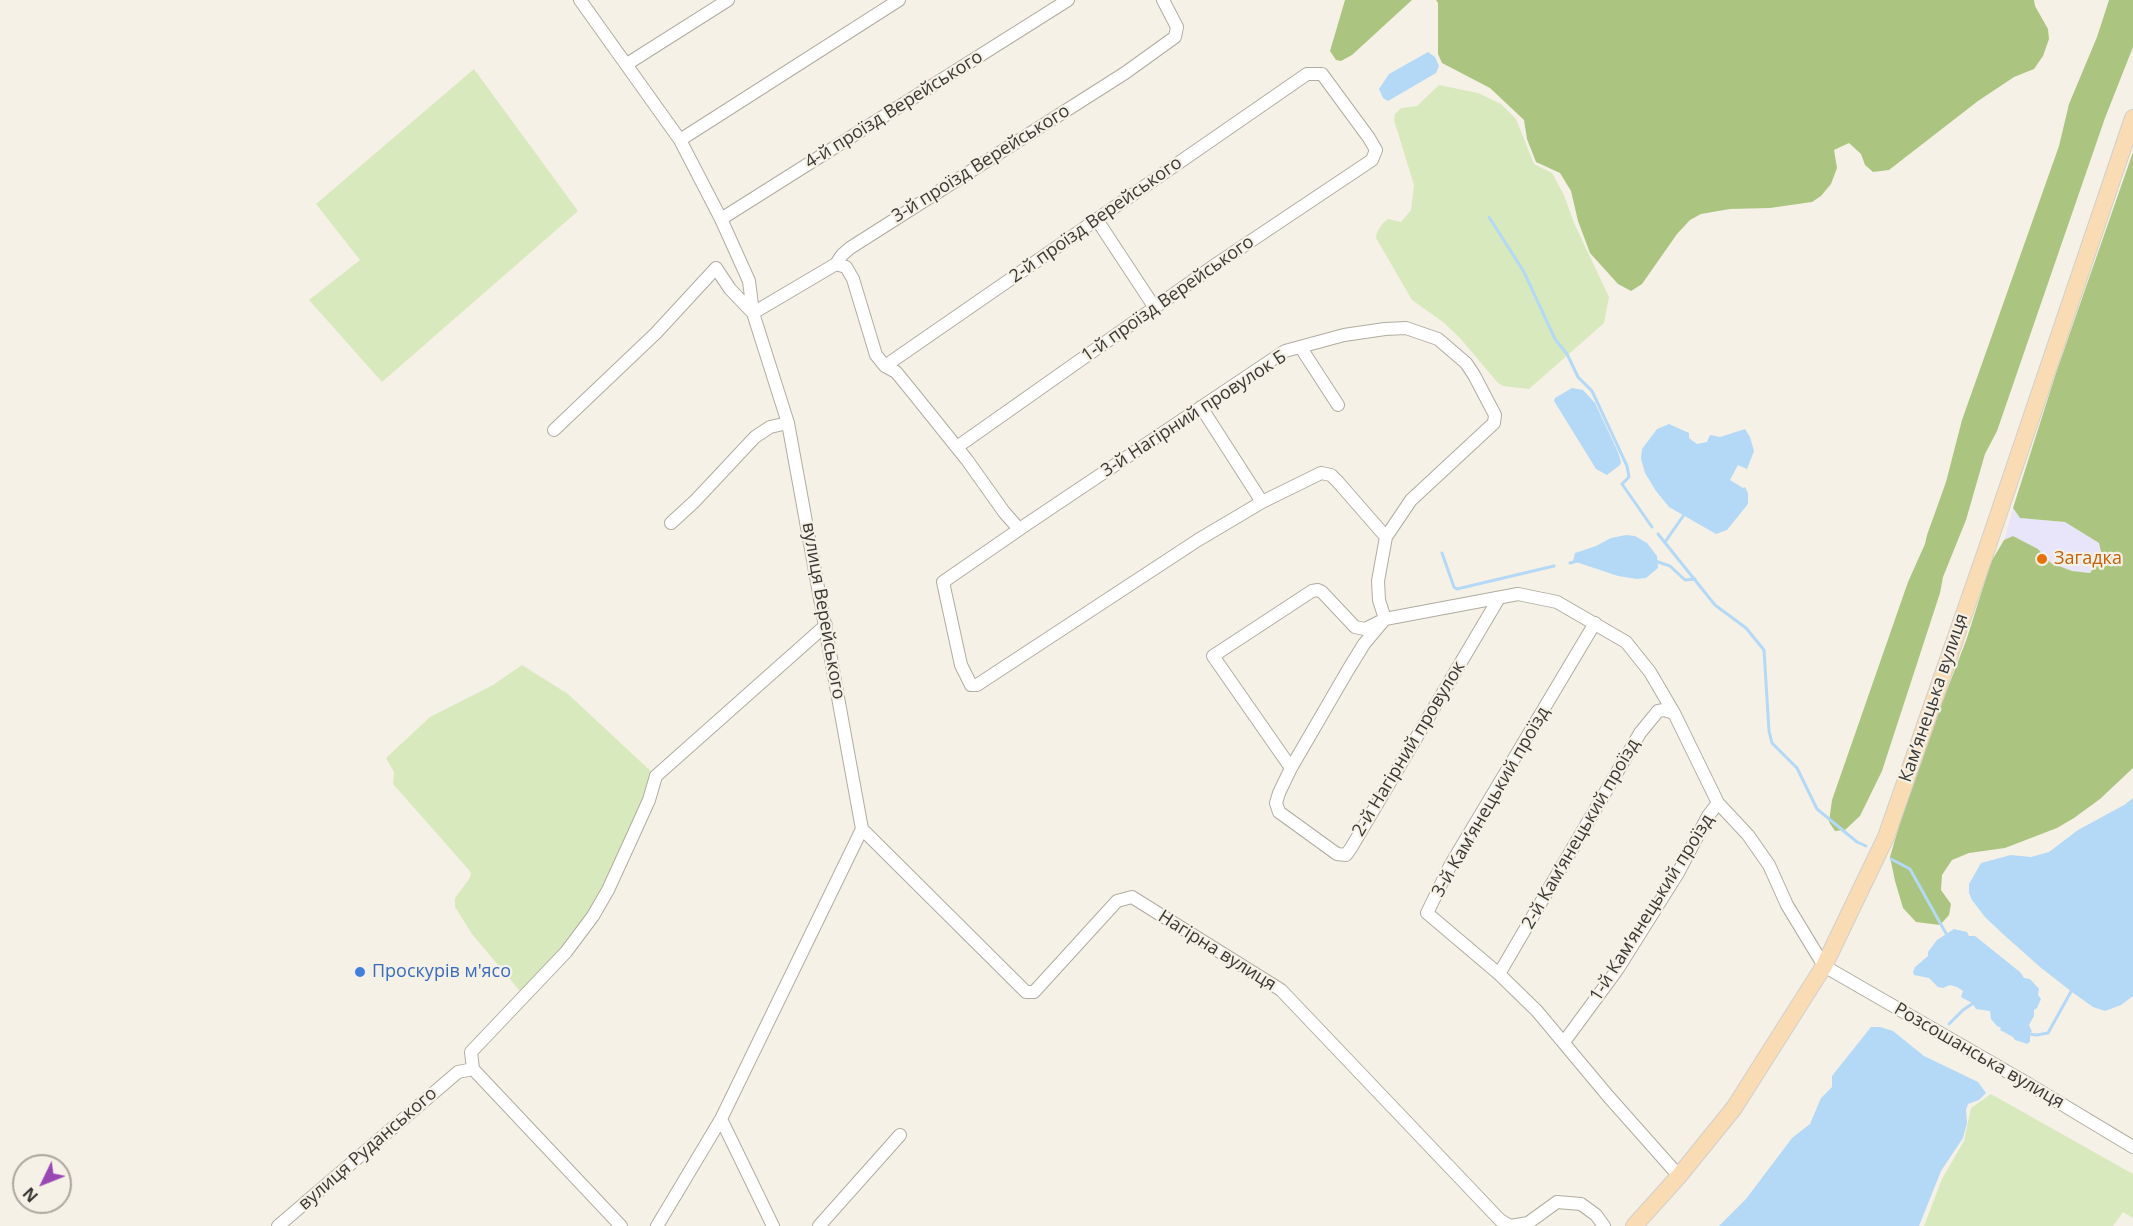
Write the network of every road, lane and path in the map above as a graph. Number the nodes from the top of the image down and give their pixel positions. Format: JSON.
{"nodes":[{"id":1,"x":580,"y":0,"type":"edge"},
{"id":2,"x":728,"y":0,"type":"edge"},
{"id":3,"x":899,"y":0,"type":"edge"},
{"id":4,"x":1068,"y":0,"type":"edge"},
{"id":5,"x":1163,"y":0,"type":"edge"},
{"id":6,"x":627,"y":64,"type":"junction"},
{"id":7,"x":1307,"y":74,"type":"joint"},
{"id":8,"x":2133,"y":118,"type":"edge"},
{"id":9,"x":680,"y":140,"type":"junction"},
{"id":10,"x":721,"y":219,"type":"junction"},
{"id":11,"x":1097,"y":220,"type":"junction"},
{"id":12,"x":836,"y":264,"type":"junction"},
{"id":13,"x":1155,"y":308,"type":"junction"},
{"id":14,"x":753,"y":313,"type":"junction"},
{"id":15,"x":1301,"y":348,"type":"junction"},
{"id":16,"x":885,"y":366,"type":"junction"},
{"id":17,"x":1338,"y":405,"type":"dead end"},
{"id":18,"x":1201,"y":407,"type":"junction"},
{"id":19,"x":788,"y":423,"type":"junction"},
{"id":20,"x":554,"y":430,"type":"dead end"},
{"id":21,"x":957,"y":447,"type":"junction"},
{"id":22,"x":1262,"y":502,"type":"junction"},
{"id":23,"x":671,"y":523,"type":"dead end"},
{"id":24,"x":1019,"y":529,"type":"junction"},
{"id":25,"x":1386,"y":537,"type":"junction"},
{"id":26,"x":1499,"y":598,"type":"junction"},
{"id":27,"x":1385,"y":619,"type":"junction"},
{"id":28,"x":1595,"y":623,"type":"junction"},
{"id":29,"x":826,"y":626,"type":"junction"},
{"id":30,"x":1365,"y":629,"type":"junction"},
{"id":31,"x":1364,"y":644,"type":"junction"},
{"id":32,"x":1674,"y":713,"type":"junction"},
{"id":33,"x":1291,"y":768,"type":"junction"},
{"id":34,"x":1718,"y":803,"type":"junction"},
{"id":35,"x":862,"y":829,"type":"junction"},
{"id":36,"x":1824,"y":966,"type":"junction"},
{"id":37,"x":1499,"y":974,"type":"junction"},
{"id":38,"x":1564,"y":1042,"type":"junction"},
{"id":39,"x":473,"y":1069,"type":"junction"},
{"id":40,"x":721,"y":1119,"type":"junction"},
{"id":41,"x":900,"y":1135,"type":"dead end"},
{"id":42,"x":2133,"y":1147,"type":"edge"},
{"id":43,"x":1679,"y":1176,"type":"junction"},
{"id":44,"x":278,"y":1226,"type":"edge"},
{"id":45,"x":621,"y":1226,"type":"edge"},
{"id":46,"x":657,"y":1226,"type":"edge"},
{"id":47,"x":772,"y":1226,"type":"edge"},
{"id":48,"x":819,"y":1226,"type":"edge"},
{"id":49,"x":1604,"y":1226,"type":"edge"},
{"id":50,"x":1634,"y":1226,"type":"edge"}],
"edges":[{"from":1,"to":6,"type":"street","name":"вулиця Верейського"},
{"from":2,"to":6,"type":"street"},
{"from":3,"to":9,"type":"street"},
{"from":4,"to":10,"type":"street","name":"4-й проїзд Верейського"},
{"from":5,"to":12,"type":"street","name":"3-й проїзд Верейського"},
{"from":6,"to":9,"type":"street","name":"вулиця Верейського"},
{"from":7,"to":11,"type":"street","name":"2-й проїзд Верейського"},
{"from":7,"to":13,"type":"street","name":"1-й проїзд Верейського"},
{"from":8,"to":36,"type":"main road","name":"Камʼянецька вулиця"},
{"from":9,"to":10,"type":"street","name":"вулиця Верейського"},
{"from":10,"to":14,"type":"street","name":"вулиця Верейського"},
{"from":11,"to":13,"type":"street"},
{"from":11,"to":16,"type":"street","name":"2-й проїзд Верейського"},
{"from":12,"to":14,"type":"street","name":"3-й проїзд Верейського"},
{"from":12,"to":16,"type":"street"},
{"from":13,"to":21,"type":"street","name":"1-й проїзд Верейського"},
{"from":14,"to":19,"type":"street","name":"вулиця Верейського"},
{"from":14,"to":20,"type":"street"},
{"from":15,"to":17,"type":"street"},
{"from":15,"to":18,"type":"street","name":"3-й Нагірний провулок Б"},
{"from":15,"to":25,"type":"street","name":"3-й Нагірний провулок Б"},
{"from":16,"to":21,"type":"street"},
{"from":18,"to":22,"type":"street"},
{"from":18,"to":24,"type":"street","name":"3-й Нагірний провулок Б"},
{"from":19,"to":23,"type":"street"},
{"from":19,"to":29,"type":"street","name":"вулиця Верейського"},
{"from":21,"to":24,"type":"street"},
{"from":22,"to":24,"type":"street","name":"3-й Нагірний провулок Б"},
{"from":22,"to":25,"type":"street","name":"3-й Нагірний провулок Б"},
{"from":25,"to":27,"type":"street"},
{"from":26,"to":27,"type":"street"},
{"from":26,"to":28,"type":"street"},
{"from":26,"to":33,"type":"street","name":"2-й Нагірний провулок"},
{"from":27,"to":30,"type":"street"},
{"from":27,"to":31,"type":"street","name":"2-й Нагірний провулок"},
{"from":28,"to":32,"type":"street"},
{"from":28,"to":37,"type":"street","name":"3-й Камʼянецький проїзд"},
{"from":29,"to":35,"type":"street","name":"вулиця Верейського"},
{"from":29,"to":39,"type":"street"},
{"from":30,"to":31,"type":"street"},
{"from":30,"to":33,"type":"street"},
{"from":31,"to":33,"type":"street","name":"2-й Нагірний провулок"},
{"from":32,"to":34,"type":"street"},
{"from":32,"to":37,"type":"street","name":"2-й Камʼянецький проїзд"},
{"from":34,"to":36,"type":"street"},
{"from":34,"to":38,"type":"street","name":"1-й Камʼянецький проїзд"},
{"from":35,"to":40,"type":"street"},
{"from":35,"to":49,"type":"street","name":"Нагірна вулиця"},
{"from":36,"to":42,"type":"street","name":"Розсошанська вулиця"},
{"from":36,"to":43,"type":"main road","name":"Камʼянецька вулиця"},
{"from":37,"to":38,"type":"street","name":"3-й Камʼянецький проїзд"},
{"from":38,"to":43,"type":"street","name":"3-й Камʼянецький проїзд"},
{"from":39,"to":44,"type":"street","name":"вулиця Руданського"},
{"from":39,"to":45,"type":"street"},
{"from":40,"to":46,"type":"street"},
{"from":40,"to":47,"type":"street"},
{"from":41,"to":48,"type":"street"},
{"from":43,"to":50,"type":"main road","name":"Камʼянецька вулиця"}]}
